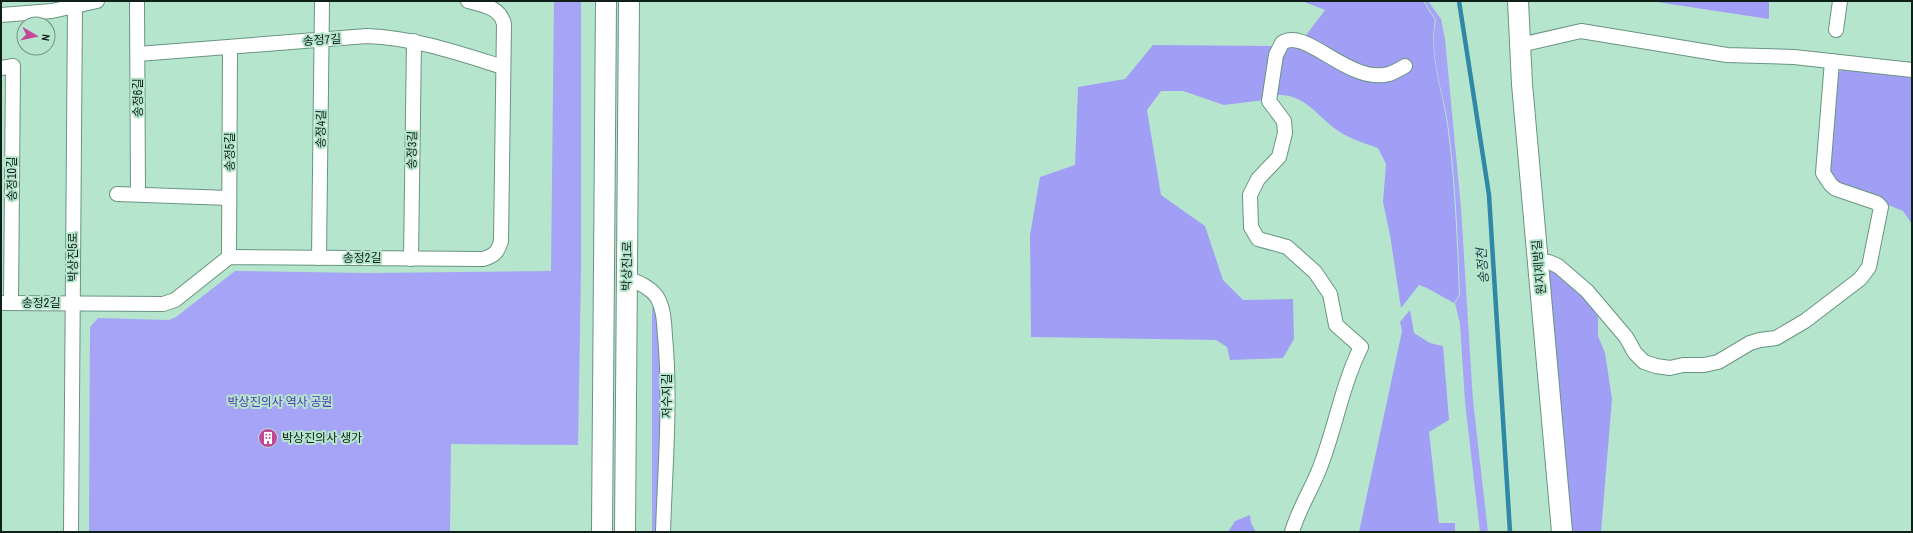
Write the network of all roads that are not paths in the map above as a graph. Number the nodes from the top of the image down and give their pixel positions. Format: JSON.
{"nodes":[{"id":1,"x":97,"y":1,"type":"edge"},
{"id":2,"x":137,"y":1,"type":"edge"},
{"id":3,"x":322,"y":1,"type":"edge"},
{"id":4,"x":468,"y":1,"type":"edge"},
{"id":5,"x":606,"y":1,"type":"edge"},
{"id":6,"x":629,"y":1,"type":"edge"},
{"id":7,"x":1518,"y":1,"type":"edge"},
{"id":8,"x":1840,"y":1,"type":"edge"},
{"id":9,"x":75,"y":6,"type":"junction"},
{"id":10,"x":1,"y":16,"type":"edge"},
{"id":11,"x":1836,"y":30,"type":"dead end"},
{"id":12,"x":322,"y":40,"type":"junction"},
{"id":13,"x":414,"y":41,"type":"junction"},
{"id":14,"x":1520,"y":45,"type":"junction"},
{"id":15,"x":230,"y":47,"type":"junction"},
{"id":16,"x":138,"y":54,"type":"junction"},
{"id":17,"x":1832,"y":61,"type":"junction"},
{"id":18,"x":1405,"y":66,"type":"dead end"},
{"id":19,"x":1,"y":68,"type":"edge"},
{"id":20,"x":503,"y":68,"type":"junction"},
{"id":21,"x":1912,"y":70,"type":"edge"},
{"id":22,"x":117,"y":194,"type":"dead end"},
{"id":23,"x":138,"y":194,"type":"junction"},
{"id":24,"x":229,"y":198,"type":"junction"},
{"id":25,"x":229,"y":257,"type":"junction"},
{"id":26,"x":319,"y":258,"type":"junction"},
{"id":27,"x":411,"y":258,"type":"junction"},
{"id":28,"x":1539,"y":262,"type":"junction"},
{"id":29,"x":627,"y":278,"type":"junction"},
{"id":30,"x":6,"y":303,"type":"edge"},
{"id":31,"x":73,"y":303,"type":"junction"},
{"id":32,"x":71,"y":532,"type":"edge"},
{"id":33,"x":602,"y":532,"type":"edge"},
{"id":34,"x":626,"y":532,"type":"edge"},
{"id":35,"x":663,"y":532,"type":"edge"},
{"id":36,"x":1292,"y":532,"type":"edge"},
{"id":37,"x":1562,"y":532,"type":"edge"}],
"edges":[{"from":1,"to":9,"type":"street"},
{"from":2,"to":16,"type":"street","name":"송정6길"},
{"from":3,"to":12,"type":"street","name":"송정4길"},
{"from":4,"to":20,"type":"street","name":"송정2길"},
{"from":5,"to":33,"type":"street","name":"박상진1로"},
{"from":6,"to":29,"type":"street","name":"박상진1로"},
{"from":7,"to":14,"type":"street","name":"원지제방길"},
{"from":8,"to":11,"type":"street"},
{"from":9,"to":10,"type":"street"},
{"from":9,"to":31,"type":"street","name":"박상진5로"},
{"from":12,"to":13,"type":"street","name":"송정7길"},
{"from":12,"to":15,"type":"street","name":"송정7길"},
{"from":12,"to":26,"type":"street","name":"송정4길"},
{"from":13,"to":20,"type":"street","name":"송정7길"},
{"from":13,"to":27,"type":"street","name":"송정3길"},
{"from":14,"to":17,"type":"street"},
{"from":14,"to":28,"type":"street","name":"원지제방길"},
{"from":15,"to":16,"type":"street","name":"송정7길"},
{"from":15,"to":24,"type":"street","name":"송정5길"},
{"from":16,"to":23,"type":"street","name":"송정6길"},
{"from":17,"to":21,"type":"street"},
{"from":17,"to":28,"type":"street"},
{"from":18,"to":36,"type":"street"},
{"from":19,"to":30,"type":"street","name":"송정10길"},
{"from":20,"to":27,"type":"street","name":"송정2길"},
{"from":22,"to":23,"type":"street"},
{"from":23,"to":24,"type":"street"},
{"from":24,"to":25,"type":"street","name":"송정5길"},
{"from":25,"to":26,"type":"street","name":"송정2길"},
{"from":25,"to":31,"type":"street","name":"송정2길"},
{"from":26,"to":27,"type":"street","name":"송정2길"},
{"from":28,"to":37,"type":"street","name":"원지제방길"},
{"from":29,"to":34,"type":"street","name":"박상진1로"},
{"from":29,"to":35,"type":"street","name":"저수지길"},
{"from":30,"to":31,"type":"street","name":"송정2길"},
{"from":31,"to":32,"type":"street","name":"박상진5로"}]}
